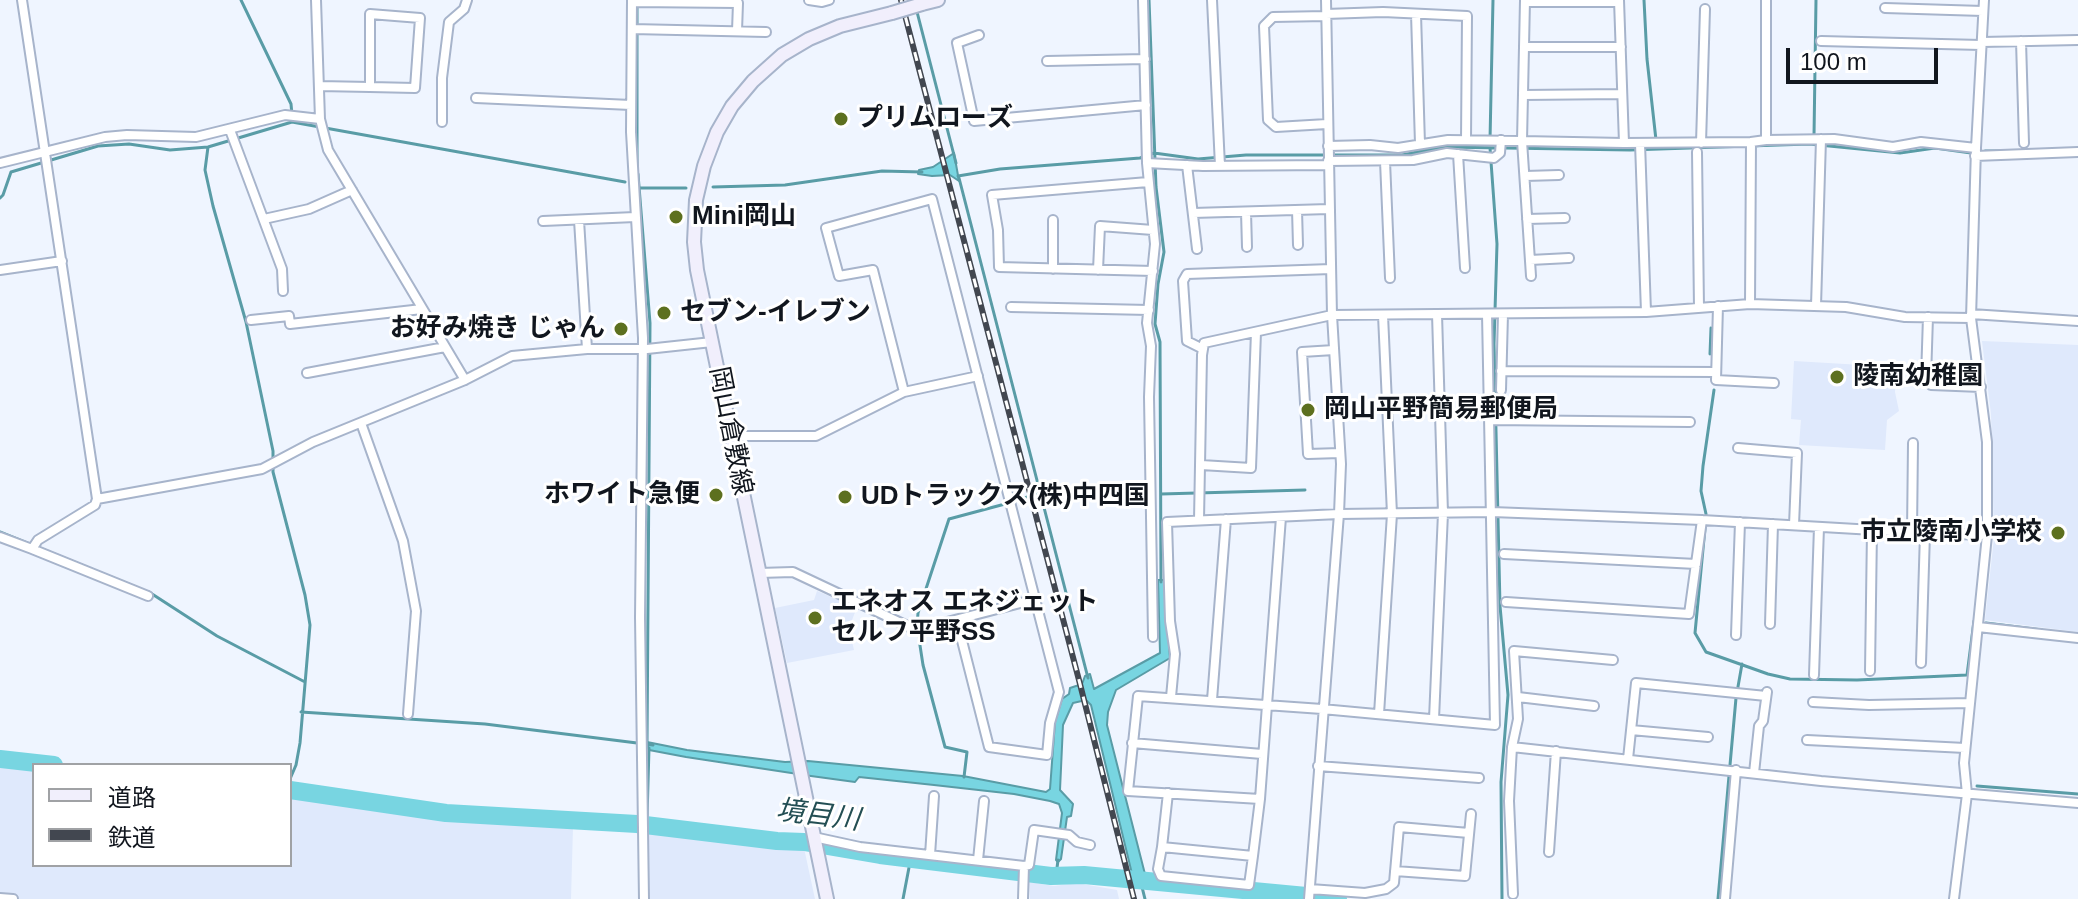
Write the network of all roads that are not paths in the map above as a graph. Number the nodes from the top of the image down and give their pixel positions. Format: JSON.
{"nodes":[{"id":1,"x":22,"y":0,"type":"edge"},
{"id":2,"x":316,"y":0,"type":"edge"},
{"id":3,"x":467,"y":0,"type":"edge"},
{"id":4,"x":809,"y":0,"type":"edge"},
{"id":5,"x":829,"y":0,"type":"edge"},
{"id":6,"x":938,"y":0,"type":"edge"},
{"id":7,"x":1143,"y":0,"type":"edge"},
{"id":8,"x":1212,"y":0,"type":"edge"},
{"id":9,"x":1326,"y":0,"type":"edge"},
{"id":10,"x":1766,"y":0,"type":"edge"},
{"id":11,"x":1984,"y":0,"type":"edge"},
{"id":12,"x":635,"y":1,"type":"edge"},
{"id":13,"x":1525,"y":1,"type":"edge"},
{"id":14,"x":1619,"y":1,"type":"edge"},
{"id":15,"x":1885,"y":8,"type":"dead end"},
{"id":16,"x":1705,"y":9,"type":"dead end"},
{"id":17,"x":1983,"y":11,"type":"junction"},
{"id":18,"x":1416,"y":14,"type":"junction"},
{"id":19,"x":1326,"y":15,"type":"junction"},
{"id":20,"x":636,"y":29,"type":"junction"},
{"id":21,"x":737,"y":31,"type":"junction"},
{"id":22,"x":766,"y":32,"type":"dead end"},
{"id":23,"x":979,"y":35,"type":"dead end"},
{"id":24,"x":2078,"y":40,"type":"edge"},
{"id":25,"x":1821,"y":41,"type":"dead end"},
{"id":26,"x":2021,"y":41,"type":"junction"},
{"id":27,"x":1982,"y":43,"type":"junction"},
{"id":28,"x":1524,"y":47,"type":"junction"},
{"id":29,"x":1621,"y":47,"type":"junction"},
{"id":30,"x":1145,"y":59,"type":"junction"},
{"id":31,"x":1047,"y":61,"type":"dead end"},
{"id":32,"x":319,"y":86,"type":"junction"},
{"id":33,"x":370,"y":87,"type":"junction"},
{"id":34,"x":1622,"y":94,"type":"junction"},
{"id":35,"x":1523,"y":95,"type":"junction"},
{"id":36,"x":476,"y":98,"type":"dead end"},
{"id":37,"x":631,"y":105,"type":"junction"},
{"id":38,"x":1146,"y":105,"type":"junction"},
{"id":39,"x":442,"y":122,"type":"dead end"},
{"id":40,"x":321,"y":124,"type":"junction"},
{"id":41,"x":1327,"y":124,"type":"junction"},
{"id":42,"x":232,"y":136,"type":"junction"},
{"id":43,"x":1466,"y":140,"type":"junction"},
{"id":44,"x":1766,"y":140,"type":"junction"},
{"id":45,"x":1818,"y":141,"type":"junction"},
{"id":46,"x":1497,"y":143,"type":"junction"},
{"id":47,"x":1624,"y":143,"type":"junction"},
{"id":48,"x":2024,"y":143,"type":"dead end"},
{"id":49,"x":1420,"y":144,"type":"junction"},
{"id":50,"x":1751,"y":146,"type":"junction"},
{"id":51,"x":1523,"y":147,"type":"junction"},
{"id":52,"x":1641,"y":147,"type":"junction"},
{"id":53,"x":1699,"y":147,"type":"junction"},
{"id":54,"x":1976,"y":152,"type":"junction"},
{"id":55,"x":2078,"y":152,"type":"edge"},
{"id":56,"x":1458,"y":154,"type":"junction"},
{"id":57,"x":46,"y":157,"type":"junction"},
{"id":58,"x":1328,"y":157,"type":"junction"},
{"id":59,"x":1150,"y":159,"type":"junction"},
{"id":60,"x":1385,"y":161,"type":"junction"},
{"id":61,"x":0,"y":163,"type":"edge"},
{"id":62,"x":1220,"y":164,"type":"junction"},
{"id":63,"x":1187,"y":165,"type":"junction"},
{"id":64,"x":1559,"y":175,"type":"dead end"},
{"id":65,"x":1525,"y":176,"type":"junction"},
{"id":66,"x":1148,"y":182,"type":"junction"},
{"id":67,"x":352,"y":190,"type":"junction"},
{"id":68,"x":1329,"y":209,"type":"junction"},
{"id":69,"x":1297,"y":210,"type":"junction"},
{"id":70,"x":1246,"y":212,"type":"junction"},
{"id":71,"x":1193,"y":213,"type":"junction"},
{"id":72,"x":635,"y":217,"type":"junction"},
{"id":73,"x":1565,"y":218,"type":"dead end"},
{"id":74,"x":264,"y":219,"type":"junction"},
{"id":75,"x":1527,"y":219,"type":"junction"},
{"id":76,"x":579,"y":220,"type":"junction"},
{"id":77,"x":1053,"y":220,"type":"dead end"},
{"id":78,"x":543,"y":221,"type":"dead end"},
{"id":79,"x":1153,"y":230,"type":"junction"},
{"id":80,"x":1298,"y":245,"type":"dead end"},
{"id":81,"x":1247,"y":247,"type":"dead end"},
{"id":82,"x":1197,"y":249,"type":"dead end"},
{"id":83,"x":1569,"y":258,"type":"dead end"},
{"id":84,"x":1530,"y":260,"type":"junction"},
{"id":85,"x":62,"y":261,"type":"junction"},
{"id":86,"x":1465,"y":268,"type":"dead end"},
{"id":87,"x":1053,"y":269,"type":"junction"},
{"id":88,"x":1331,"y":269,"type":"junction"},
{"id":89,"x":0,"y":270,"type":"edge"},
{"id":90,"x":1098,"y":270,"type":"junction"},
{"id":91,"x":1153,"y":271,"type":"junction"},
{"id":92,"x":1531,"y":276,"type":"dead end"},
{"id":93,"x":1390,"y":278,"type":"dead end"},
{"id":94,"x":283,"y":291,"type":"dead end"},
{"id":95,"x":1750,"y":304,"type":"junction"},
{"id":96,"x":1718,"y":306,"type":"junction"},
{"id":97,"x":1816,"y":306,"type":"junction"},
{"id":98,"x":1011,"y":307,"type":"dead end"},
{"id":99,"x":1699,"y":308,"type":"junction"},
{"id":100,"x":422,"y":309,"type":"junction"},
{"id":101,"x":1149,"y":310,"type":"junction"},
{"id":102,"x":1646,"y":312,"type":"junction"},
{"id":103,"x":1437,"y":314,"type":"junction"},
{"id":104,"x":1495,"y":314,"type":"junction"},
{"id":105,"x":1332,"y":315,"type":"junction"},
{"id":106,"x":1383,"y":315,"type":"junction"},
{"id":107,"x":1971,"y":316,"type":"junction"},
{"id":108,"x":1928,"y":317,"type":"junction"},
{"id":109,"x":251,"y":320,"type":"dead end"},
{"id":110,"x":2078,"y":321,"type":"edge"},
{"id":111,"x":1256,"y":332,"type":"junction"},
{"id":112,"x":712,"y":342,"type":"junction"},
{"id":113,"x":445,"y":347,"type":"junction"},
{"id":114,"x":587,"y":349,"type":"junction"},
{"id":115,"x":647,"y":349,"type":"junction"},
{"id":116,"x":1203,"y":349,"type":"junction"},
{"id":117,"x":1334,"y":350,"type":"junction"},
{"id":118,"x":1501,"y":371,"type":"junction"},
{"id":119,"x":1716,"y":372,"type":"junction"},
{"id":120,"x":307,"y":373,"type":"dead end"},
{"id":121,"x":978,"y":376,"type":"junction"},
{"id":122,"x":465,"y":380,"type":"junction"},
{"id":123,"x":1774,"y":383,"type":"dead end"},
{"id":124,"x":1981,"y":387,"type":"junction"},
{"id":125,"x":1501,"y":390,"type":"dead end"},
{"id":126,"x":904,"y":392,"type":"junction"},
{"id":127,"x":1494,"y":420,"type":"junction"},
{"id":128,"x":1690,"y":422,"type":"dead end"},
{"id":129,"x":361,"y":423,"type":"junction"},
{"id":130,"x":731,"y":436,"type":"junction"},
{"id":131,"x":1913,"y":443,"type":"dead end"},
{"id":132,"x":1738,"y":448,"type":"dead end"},
{"id":133,"x":1340,"y":453,"type":"junction"},
{"id":134,"x":1201,"y":465,"type":"junction"},
{"id":135,"x":97,"y":499,"type":"junction"},
{"id":136,"x":1443,"y":513,"type":"junction"},
{"id":137,"x":1497,"y":513,"type":"junction"},
{"id":138,"x":1339,"y":514,"type":"junction"},
{"id":139,"x":1392,"y":514,"type":"junction"},
{"id":140,"x":1281,"y":517,"type":"junction"},
{"id":141,"x":1226,"y":519,"type":"junction"},
{"id":142,"x":1199,"y":520,"type":"junction"},
{"id":143,"x":1702,"y":520,"type":"junction"},
{"id":144,"x":1740,"y":522,"type":"junction"},
{"id":145,"x":1773,"y":524,"type":"junction"},
{"id":146,"x":1794,"y":525,"type":"junction"},
{"id":147,"x":1819,"y":527,"type":"junction"},
{"id":148,"x":1872,"y":530,"type":"junction"},
{"id":149,"x":1912,"y":532,"type":"junction"},
{"id":150,"x":1925,"y":533,"type":"junction"},
{"id":151,"x":1987,"y":535,"type":"junction"},
{"id":152,"x":0,"y":537,"type":"edge"},
{"id":153,"x":33,"y":546,"type":"junction"},
{"id":154,"x":1504,"y":554,"type":"dead end"},
{"id":155,"x":1696,"y":564,"type":"junction"},
{"id":156,"x":759,"y":573,"type":"junction"},
{"id":157,"x":148,"y":596,"type":"dead end"},
{"id":158,"x":1036,"y":599,"type":"junction"},
{"id":159,"x":1506,"y":602,"type":"dead end"},
{"id":160,"x":957,"y":621,"type":"junction"},
{"id":161,"x":1770,"y":624,"type":"dead end"},
{"id":162,"x":1978,"y":627,"type":"junction"},
{"id":163,"x":1736,"y":635,"type":"dead end"},
{"id":164,"x":1153,"y":637,"type":"dead end"},
{"id":165,"x":2078,"y":638,"type":"edge"},
{"id":166,"x":1613,"y":660,"type":"dead end"},
{"id":167,"x":1921,"y":663,"type":"dead end"},
{"id":168,"x":1870,"y":671,"type":"dead end"},
{"id":169,"x":1814,"y":675,"type":"dead end"},
{"id":170,"x":1171,"y":697,"type":"junction"},
{"id":171,"x":1518,"y":697,"type":"junction"},
{"id":172,"x":1212,"y":700,"type":"junction"},
{"id":173,"x":1813,"y":702,"type":"dead end"},
{"id":174,"x":1970,"y":703,"type":"junction"},
{"id":175,"x":1266,"y":704,"type":"junction"},
{"id":176,"x":1594,"y":706,"type":"dead end"},
{"id":177,"x":1322,"y":709,"type":"junction"},
{"id":178,"x":408,"y":714,"type":"dead end"},
{"id":179,"x":1379,"y":714,"type":"junction"},
{"id":180,"x":1434,"y":719,"type":"junction"},
{"id":181,"x":1631,"y":730,"type":"junction"},
{"id":182,"x":1708,"y":737,"type":"dead end"},
{"id":183,"x":1807,"y":740,"type":"dead end"},
{"id":184,"x":1132,"y":743,"type":"junction"},
{"id":185,"x":1512,"y":747,"type":"junction"},
{"id":186,"x":1965,"y":748,"type":"junction"},
{"id":187,"x":1556,"y":751,"type":"junction"},
{"id":188,"x":1262,"y":754,"type":"junction"},
{"id":189,"x":1628,"y":759,"type":"junction"},
{"id":190,"x":1318,"y":766,"type":"junction"},
{"id":191,"x":1731,"y":769,"type":"junction"},
{"id":192,"x":1754,"y":773,"type":"junction"},
{"id":193,"x":1479,"y":778,"type":"dead end"},
{"id":194,"x":1168,"y":793,"type":"junction"},
{"id":195,"x":1967,"y":794,"type":"junction"},
{"id":196,"x":934,"y":796,"type":"dead end"},
{"id":197,"x":1260,"y":799,"type":"junction"},
{"id":198,"x":984,"y":801,"type":"dead end"},
{"id":199,"x":2078,"y":803,"type":"edge"},
{"id":200,"x":1471,"y":814,"type":"dead end"},
{"id":201,"x":1469,"y":833,"type":"junction"},
{"id":202,"x":814,"y":837,"type":"junction"},
{"id":203,"x":1090,"y":845,"type":"dead end"},
{"id":204,"x":1162,"y":847,"type":"junction"},
{"id":205,"x":1549,"y":852,"type":"dead end"},
{"id":206,"x":930,"y":855,"type":"junction"},
{"id":207,"x":1253,"y":856,"type":"junction"},
{"id":208,"x":978,"y":860,"type":"junction"},
{"id":209,"x":1024,"y":867,"type":"junction"},
{"id":210,"x":1395,"y":871,"type":"junction"},
{"id":211,"x":1310,"y":894,"type":"edge"},
{"id":212,"x":1513,"y":894,"type":"dead end"},
{"id":213,"x":0,"y":898,"type":"edge"},
{"id":214,"x":13,"y":899,"type":"edge"},
{"id":215,"x":644,"y":899,"type":"edge"},
{"id":216,"x":827,"y":899,"type":"edge"},
{"id":217,"x":1023,"y":899,"type":"edge"},
{"id":218,"x":1725,"y":899,"type":"edge"},
{"id":219,"x":1954,"y":899,"type":"edge"}],
"edges":[{"from":1,"to":57,"type":"street"},
{"from":2,"to":32,"type":"street"},
{"from":3,"to":39,"type":"street"},
{"from":4,"to":5,"type":"street"},
{"from":6,"to":112,"type":"main road","name":"岡山倉敷線","bridge":true},
{"from":7,"to":30,"type":"street"},
{"from":8,"to":62,"type":"street"},
{"from":9,"to":19,"type":"street"},
{"from":10,"to":44,"type":"street"},
{"from":11,"to":17,"type":"street"},
{"from":12,"to":20,"type":"street"},
{"from":12,"to":21,"type":"street"},
{"from":13,"to":14,"type":"street"},
{"from":13,"to":28,"type":"street"},
{"from":14,"to":29,"type":"street"},
{"from":15,"to":17,"type":"street"},
{"from":16,"to":53,"type":"street"},
{"from":17,"to":27,"type":"street"},
{"from":18,"to":19,"type":"street"},
{"from":18,"to":43,"type":"street"},
{"from":18,"to":49,"type":"street"},
{"from":19,"to":41,"type":"street"},
{"from":19,"to":41,"type":"street"},
{"from":20,"to":21,"type":"street"},
{"from":20,"to":37,"type":"street"},
{"from":21,"to":22,"type":"street"},
{"from":23,"to":38,"type":"street"},
{"from":24,"to":26,"type":"street"},
{"from":25,"to":27,"type":"street"},
{"from":26,"to":27,"type":"street"},
{"from":26,"to":48,"type":"street"},
{"from":27,"to":54,"type":"street"},
{"from":28,"to":29,"type":"street"},
{"from":28,"to":35,"type":"street"},
{"from":29,"to":34,"type":"street"},
{"from":30,"to":31,"type":"street"},
{"from":30,"to":38,"type":"street"},
{"from":32,"to":33,"type":"street"},
{"from":32,"to":40,"type":"street"},
{"from":33,"to":33,"type":"street"},
{"from":34,"to":35,"type":"street"},
{"from":34,"to":47,"type":"street"},
{"from":35,"to":51,"type":"street"},
{"from":36,"to":37,"type":"street"},
{"from":37,"to":72,"type":"street"},
{"from":38,"to":59,"type":"street"},
{"from":40,"to":42,"type":"street"},
{"from":40,"to":67,"type":"street"},
{"from":41,"to":58,"type":"street"},
{"from":42,"to":57,"type":"street"},
{"from":42,"to":74,"type":"street"},
{"from":43,"to":46,"type":"street"},
{"from":43,"to":49,"type":"street"},
{"from":44,"to":45,"type":"street"},
{"from":44,"to":50,"type":"street"},
{"from":45,"to":54,"type":"street"},
{"from":45,"to":97,"type":"street"},
{"from":46,"to":51,"type":"street"},
{"from":46,"to":56,"type":"street"},
{"from":47,"to":51,"type":"street"},
{"from":47,"to":52,"type":"street"},
{"from":49,"to":58,"type":"street"},
{"from":50,"to":53,"type":"street"},
{"from":50,"to":95,"type":"street"},
{"from":51,"to":65,"type":"street"},
{"from":52,"to":53,"type":"street"},
{"from":52,"to":102,"type":"street"},
{"from":53,"to":99,"type":"street"},
{"from":54,"to":55,"type":"street"},
{"from":54,"to":107,"type":"street"},
{"from":56,"to":60,"type":"street"},
{"from":56,"to":86,"type":"street"},
{"from":57,"to":61,"type":"street"},
{"from":57,"to":85,"type":"street"},
{"from":58,"to":60,"type":"street"},
{"from":58,"to":62,"type":"street"},
{"from":58,"to":68,"type":"street"},
{"from":59,"to":63,"type":"street"},
{"from":59,"to":66,"type":"street"},
{"from":60,"to":93,"type":"street"},
{"from":62,"to":63,"type":"street"},
{"from":63,"to":71,"type":"street"},
{"from":64,"to":65,"type":"street"},
{"from":65,"to":75,"type":"street"},
{"from":66,"to":79,"type":"street"},
{"from":66,"to":87,"type":"street"},
{"from":67,"to":74,"type":"street"},
{"from":67,"to":100,"type":"street"},
{"from":68,"to":69,"type":"street"},
{"from":68,"to":88,"type":"street"},
{"from":69,"to":70,"type":"street"},
{"from":69,"to":80,"type":"street"},
{"from":70,"to":71,"type":"street"},
{"from":70,"to":81,"type":"street"},
{"from":71,"to":82,"type":"street"},
{"from":72,"to":76,"type":"street"},
{"from":72,"to":115,"type":"street"},
{"from":73,"to":75,"type":"street"},
{"from":74,"to":94,"type":"street"},
{"from":75,"to":84,"type":"street"},
{"from":76,"to":78,"type":"street"},
{"from":76,"to":114,"type":"street"},
{"from":77,"to":87,"type":"street"},
{"from":79,"to":90,"type":"street"},
{"from":79,"to":91,"type":"street"},
{"from":83,"to":84,"type":"street"},
{"from":84,"to":92,"type":"street"},
{"from":85,"to":89,"type":"street"},
{"from":85,"to":135,"type":"street"},
{"from":87,"to":90,"type":"street"},
{"from":88,"to":105,"type":"street"},
{"from":88,"to":116,"type":"street"},
{"from":90,"to":91,"type":"street"},
{"from":91,"to":101,"type":"street"},
{"from":95,"to":96,"type":"street"},
{"from":95,"to":97,"type":"street"},
{"from":96,"to":99,"type":"street"},
{"from":96,"to":119,"type":"street"},
{"from":97,"to":108,"type":"street"},
{"from":98,"to":101,"type":"street"},
{"from":99,"to":102,"type":"street"},
{"from":100,"to":109,"type":"street"},
{"from":100,"to":113,"type":"street"},
{"from":101,"to":164,"type":"street"},
{"from":102,"to":104,"type":"street"},
{"from":103,"to":104,"type":"street"},
{"from":103,"to":106,"type":"street"},
{"from":103,"to":136,"type":"street"},
{"from":104,"to":118,"type":"street"},
{"from":104,"to":127,"type":"street"},
{"from":105,"to":106,"type":"street"},
{"from":105,"to":111,"type":"street"},
{"from":105,"to":117,"type":"street"},
{"from":106,"to":139,"type":"street"},
{"from":107,"to":108,"type":"street"},
{"from":107,"to":110,"type":"street"},
{"from":107,"to":124,"type":"street"},
{"from":108,"to":124,"type":"street"},
{"from":111,"to":116,"type":"street"},
{"from":111,"to":134,"type":"street"},
{"from":112,"to":115,"type":"street"},
{"from":112,"to":130,"type":"main road","name":"岡山倉敷線"},
{"from":113,"to":120,"type":"street"},
{"from":113,"to":122,"type":"street"},
{"from":114,"to":115,"type":"street"},
{"from":114,"to":122,"type":"street"},
{"from":115,"to":215,"type":"street"},
{"from":116,"to":134,"type":"street"},
{"from":117,"to":133,"type":"street"},
{"from":117,"to":133,"type":"street"},
{"from":118,"to":119,"type":"street"},
{"from":118,"to":125,"type":"street"},
{"from":119,"to":123,"type":"street"},
{"from":121,"to":126,"type":"street"},
{"from":121,"to":126,"type":"street"},
{"from":121,"to":158,"type":"street"},
{"from":122,"to":129,"type":"street"},
{"from":124,"to":151,"type":"street"},
{"from":126,"to":130,"type":"street"},
{"from":127,"to":128,"type":"street"},
{"from":127,"to":137,"type":"street"},
{"from":129,"to":135,"type":"street"},
{"from":129,"to":178,"type":"street"},
{"from":130,"to":156,"type":"main road","name":"岡山倉敷線"},
{"from":131,"to":149,"type":"street"},
{"from":132,"to":146,"type":"street"},
{"from":133,"to":138,"type":"street"},
{"from":134,"to":142,"type":"street"},
{"from":135,"to":153,"type":"street"},
{"from":136,"to":137,"type":"street"},
{"from":136,"to":139,"type":"street"},
{"from":136,"to":180,"type":"street"},
{"from":137,"to":143,"type":"street"},
{"from":137,"to":180,"type":"street"},
{"from":138,"to":139,"type":"street"},
{"from":138,"to":140,"type":"street"},
{"from":138,"to":177,"type":"street"},
{"from":139,"to":179,"type":"street"},
{"from":140,"to":141,"type":"street"},
{"from":140,"to":175,"type":"street"},
{"from":141,"to":142,"type":"street"},
{"from":141,"to":172,"type":"street"},
{"from":142,"to":170,"type":"street"},
{"from":143,"to":144,"type":"street"},
{"from":143,"to":155,"type":"street"},
{"from":144,"to":145,"type":"street"},
{"from":144,"to":163,"type":"street"},
{"from":145,"to":146,"type":"street"},
{"from":145,"to":161,"type":"street"},
{"from":146,"to":147,"type":"street"},
{"from":147,"to":148,"type":"street"},
{"from":147,"to":169,"type":"street"},
{"from":148,"to":149,"type":"street"},
{"from":148,"to":168,"type":"street"},
{"from":149,"to":150,"type":"street"},
{"from":150,"to":151,"type":"street"},
{"from":150,"to":167,"type":"street"},
{"from":151,"to":162,"type":"street"},
{"from":152,"to":153,"type":"street"},
{"from":153,"to":157,"type":"street"},
{"from":154,"to":155,"type":"street"},
{"from":155,"to":159,"type":"street"},
{"from":156,"to":160,"type":"street"},
{"from":156,"to":202,"type":"main road","name":"岡山倉敷線"},
{"from":158,"to":160,"type":"street"},
{"from":158,"to":160,"type":"street"},
{"from":162,"to":165,"type":"street"},
{"from":162,"to":174,"type":"street"},
{"from":166,"to":171,"type":"street"},
{"from":170,"to":172,"type":"street"},
{"from":170,"to":184,"type":"street"},
{"from":171,"to":176,"type":"street"},
{"from":171,"to":185,"type":"street"},
{"from":172,"to":175,"type":"street"},
{"from":173,"to":174,"type":"street"},
{"from":174,"to":186,"type":"street"},
{"from":175,"to":177,"type":"street"},
{"from":175,"to":188,"type":"street"},
{"from":177,"to":179,"type":"street"},
{"from":177,"to":190,"type":"street"},
{"from":179,"to":180,"type":"street"},
{"from":181,"to":182,"type":"street"},
{"from":181,"to":189,"type":"street"},
{"from":181,"to":192,"type":"street"},
{"from":183,"to":186,"type":"street"},
{"from":184,"to":188,"type":"street"},
{"from":184,"to":194,"type":"street"},
{"from":185,"to":187,"type":"street"},
{"from":185,"to":212,"type":"street"},
{"from":186,"to":195,"type":"street"},
{"from":187,"to":189,"type":"street"},
{"from":187,"to":205,"type":"street"},
{"from":188,"to":197,"type":"street"},
{"from":189,"to":191,"type":"street"},
{"from":190,"to":193,"type":"street"},
{"from":190,"to":211,"type":"street"},
{"from":191,"to":192,"type":"street"},
{"from":191,"to":218,"type":"street"},
{"from":192,"to":195,"type":"street"},
{"from":194,"to":197,"type":"street"},
{"from":194,"to":204,"type":"street"},
{"from":195,"to":199,"type":"street"},
{"from":195,"to":219,"type":"street"},
{"from":196,"to":206,"type":"street"},
{"from":197,"to":207,"type":"street"},
{"from":198,"to":208,"type":"street"},
{"from":200,"to":201,"type":"street"},
{"from":201,"to":210,"type":"street"},
{"from":201,"to":210,"type":"street"},
{"from":202,"to":206,"type":"street"},
{"from":202,"to":216,"type":"main road","name":"岡山倉敷線"},
{"from":203,"to":209,"type":"street"},
{"from":204,"to":207,"type":"street"},
{"from":204,"to":207,"type":"street"},
{"from":206,"to":208,"type":"street"},
{"from":208,"to":209,"type":"street"},
{"from":209,"to":217,"type":"street"},
{"from":210,"to":211,"type":"street"},
{"from":213,"to":214,"type":"street"}]}
